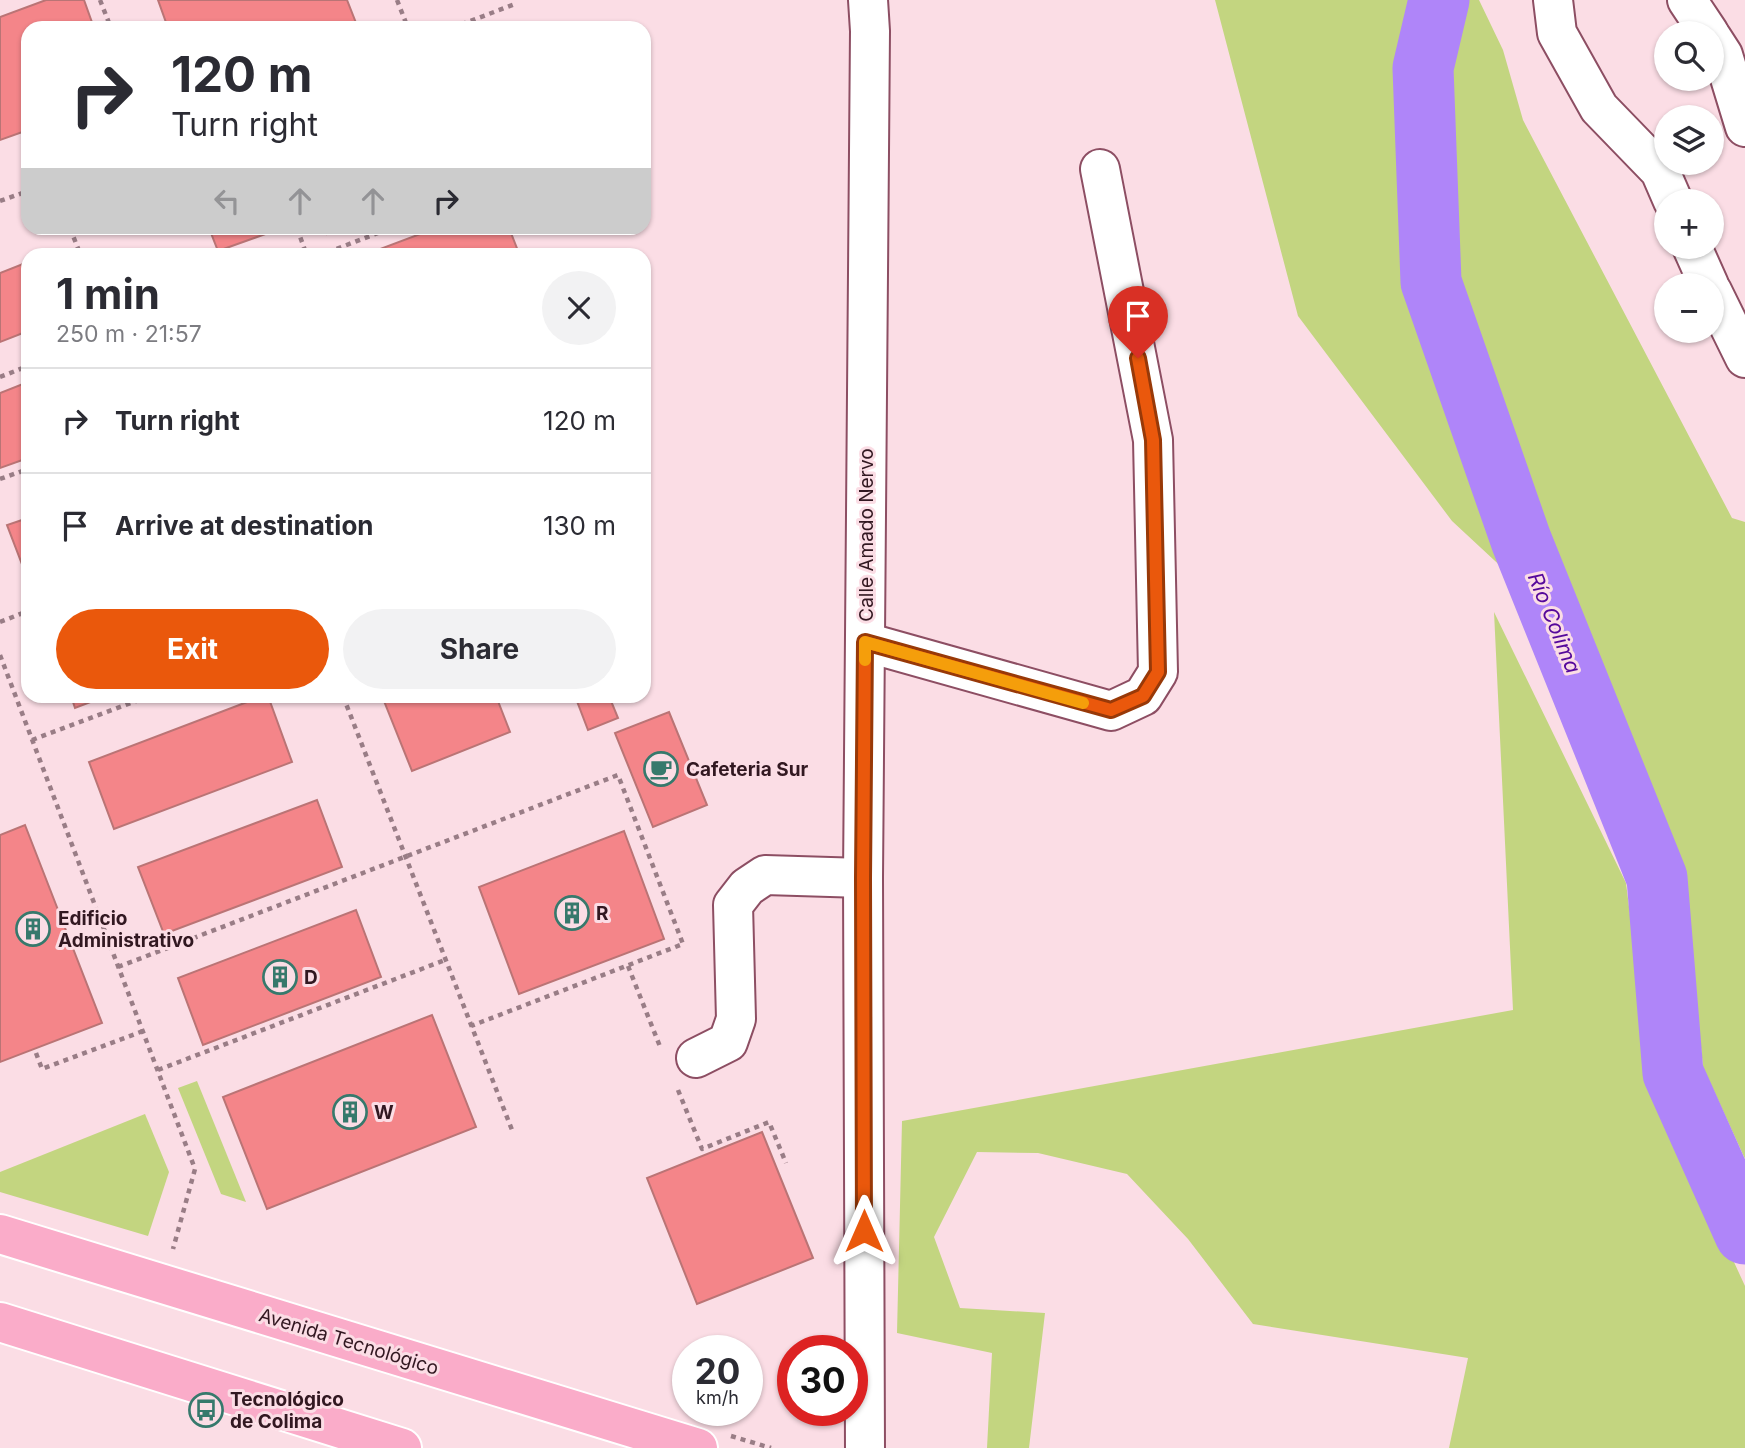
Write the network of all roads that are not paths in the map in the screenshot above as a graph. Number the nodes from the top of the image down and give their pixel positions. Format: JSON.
{"nodes":[{"id":1,"x":867,"y":0,"type":"edge"},
{"id":2,"x":1553,"y":0,"type":"edge"},
{"id":3,"x":1687,"y":0,"type":"edge"},
{"id":4,"x":1701,"y":21,"type":"edge"},
{"id":5,"x":1724,"y":58,"type":"edge"},
{"id":6,"x":1745,"y":127,"type":"edge"},
{"id":7,"x":1100,"y":169,"type":"dead end"},
{"id":8,"x":1668,"y":189,"type":"edge"},
{"id":9,"x":1724,"y":315,"type":"edge"},
{"id":10,"x":1745,"y":358,"type":"edge"},
{"id":11,"x":865,"y":642,"type":"junction"},
{"id":12,"x":863,"y":878,"type":"junction"},
{"id":13,"x":696,"y":1058,"type":"dead end"},
{"id":14,"x":0,"y":1234,"type":"edge"},
{"id":15,"x":0,"y":1322,"type":"edge"},
{"id":16,"x":402,"y":1448,"type":"edge"},
{"id":17,"x":698,"y":1448,"type":"edge"},
{"id":18,"x":865,"y":1448,"type":"edge"}],
"edges":[{"from":1,"to":11,"type":"street","name":"Calle Amado Nervo"},
{"from":2,"to":8,"type":"street"},
{"from":3,"to":4,"type":"street"},
{"from":5,"to":6,"type":"street"},
{"from":7,"to":11,"type":"street"},
{"from":9,"to":10,"type":"street"},
{"from":11,"to":12,"type":"street","name":"Calle Amado Nervo"},
{"from":12,"to":13,"type":"street"},
{"from":12,"to":18,"type":"street","name":"Calle Amado Nervo"},
{"from":14,"to":17,"type":"main road","name":"Avenida Tecnológico"},
{"from":15,"to":16,"type":"main road"}]}
